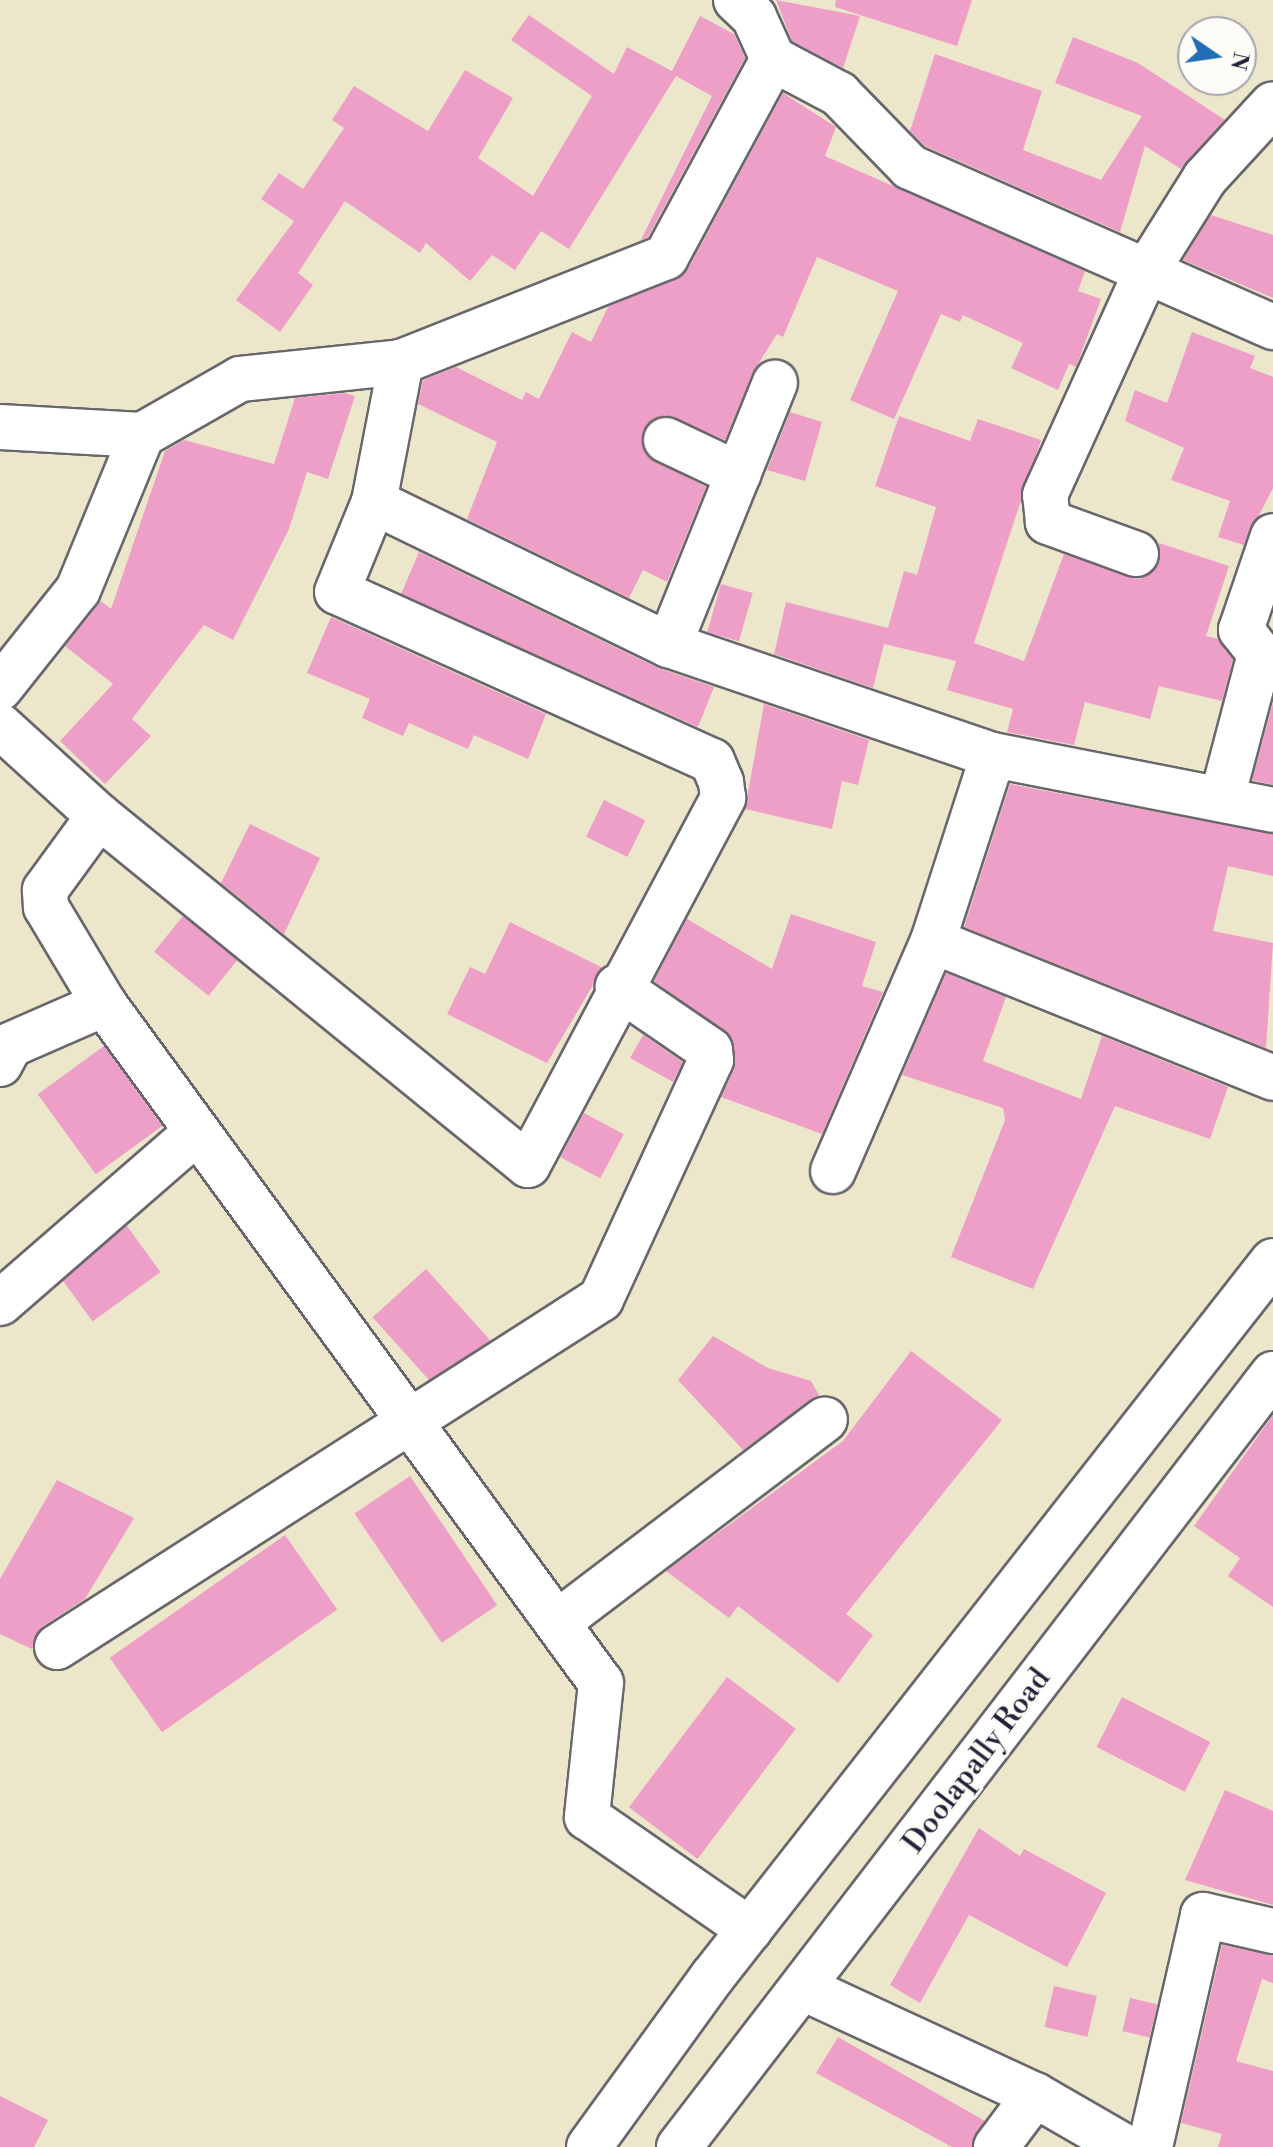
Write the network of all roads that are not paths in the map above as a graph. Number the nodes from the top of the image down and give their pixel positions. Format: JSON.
{"nodes":[{"id":1,"x":751,"y":6,"type":"edge"},
{"id":2,"x":773,"y":59,"type":"junction"},
{"id":3,"x":1273,"y":104,"type":"edge"},
{"id":4,"x":1146,"y":272,"type":"junction"},
{"id":5,"x":1273,"y":327,"type":"edge"},
{"id":6,"x":401,"y":362,"type":"junction"},
{"id":7,"x":775,"y":383,"type":"dead end"},
{"id":8,"x":0,"y":427,"type":"edge"},
{"id":9,"x":142,"y":435,"type":"junction"},
{"id":10,"x":666,"y":440,"type":"dead end"},
{"id":11,"x":738,"y":474,"type":"junction"},
{"id":12,"x":374,"y":502,"type":"junction"},
{"id":13,"x":1273,"y":536,"type":"edge"},
{"id":14,"x":1136,"y":554,"type":"dead end"},
{"id":15,"x":669,"y":645,"type":"junction"},
{"id":16,"x":0,"y":688,"type":"edge"},
{"id":17,"x":0,"y":726,"type":"edge"},
{"id":18,"x":993,"y":755,"type":"junction"},
{"id":19,"x":1222,"y":798,"type":"junction"},
{"id":20,"x":1273,"y":810,"type":"edge"},
{"id":21,"x":99,"y":816,"type":"junction"},
{"id":22,"x":933,"y":941,"type":"junction"},
{"id":23,"x":618,"y":987,"type":"junction"},
{"id":24,"x":104,"y":1004,"type":"junction"},
{"id":25,"x":0,"y":1064,"type":"edge"},
{"id":26,"x":1273,"y":1078,"type":"edge"},
{"id":27,"x":197,"y":1132,"type":"junction"},
{"id":28,"x":833,"y":1171,"type":"dead end"},
{"id":29,"x":1273,"y":1261,"type":"edge"},
{"id":30,"x":0,"y":1303,"type":"edge"},
{"id":31,"x":1271,"y":1380,"type":"edge"},
{"id":32,"x":825,"y":1419,"type":"dead end"},
{"id":33,"x":411,"y":1426,"type":"junction"},
{"id":34,"x":558,"y":1622,"type":"junction"},
{"id":35,"x":57,"y":1647,"type":"dead end"},
{"id":36,"x":750,"y":1930,"type":"junction"},
{"id":37,"x":1273,"y":1931,"type":"edge"},
{"id":38,"x":803,"y":1988,"type":"junction"},
{"id":39,"x":1035,"y":2095,"type":"junction"},
{"id":40,"x":589,"y":2147,"type":"edge"},
{"id":41,"x":679,"y":2147,"type":"edge"},
{"id":42,"x":996,"y":2147,"type":"edge"},
{"id":43,"x":1125,"y":2147,"type":"edge"},
{"id":44,"x":1150,"y":2147,"type":"edge"}],
"edges":[{"from":1,"to":2,"type":"street"},
{"from":2,"to":4,"type":"street"},
{"from":2,"to":6,"type":"street"},
{"from":3,"to":4,"type":"street"},
{"from":4,"to":5,"type":"street"},
{"from":4,"to":14,"type":"street"},
{"from":6,"to":9,"type":"street"},
{"from":6,"to":12,"type":"street"},
{"from":7,"to":11,"type":"street"},
{"from":8,"to":9,"type":"street"},
{"from":9,"to":16,"type":"street"},
{"from":10,"to":11,"type":"street"},
{"from":11,"to":15,"type":"street"},
{"from":12,"to":15,"type":"street"},
{"from":12,"to":23,"type":"street"},
{"from":13,"to":19,"type":"street"},
{"from":15,"to":18,"type":"street"},
{"from":17,"to":21,"type":"street"},
{"from":18,"to":19,"type":"street"},
{"from":18,"to":22,"type":"street"},
{"from":19,"to":20,"type":"street"},
{"from":21,"to":23,"type":"street"},
{"from":21,"to":24,"type":"street"},
{"from":22,"to":26,"type":"street"},
{"from":22,"to":28,"type":"street"},
{"from":23,"to":33,"type":"street"},
{"from":24,"to":25,"type":"street"},
{"from":24,"to":27,"type":"street"},
{"from":27,"to":30,"type":"street"},
{"from":27,"to":33,"type":"street"},
{"from":29,"to":36,"type":"street"},
{"from":31,"to":38,"type":"street","name":"Doolapally Road"},
{"from":32,"to":34,"type":"street"},
{"from":33,"to":34,"type":"street"},
{"from":33,"to":35,"type":"street"},
{"from":34,"to":36,"type":"street"},
{"from":36,"to":40,"type":"street"},
{"from":37,"to":44,"type":"street"},
{"from":38,"to":39,"type":"street"},
{"from":38,"to":41,"type":"street","name":"Doolapally Road"},
{"from":39,"to":42,"type":"street"},
{"from":39,"to":43,"type":"street"}]}
